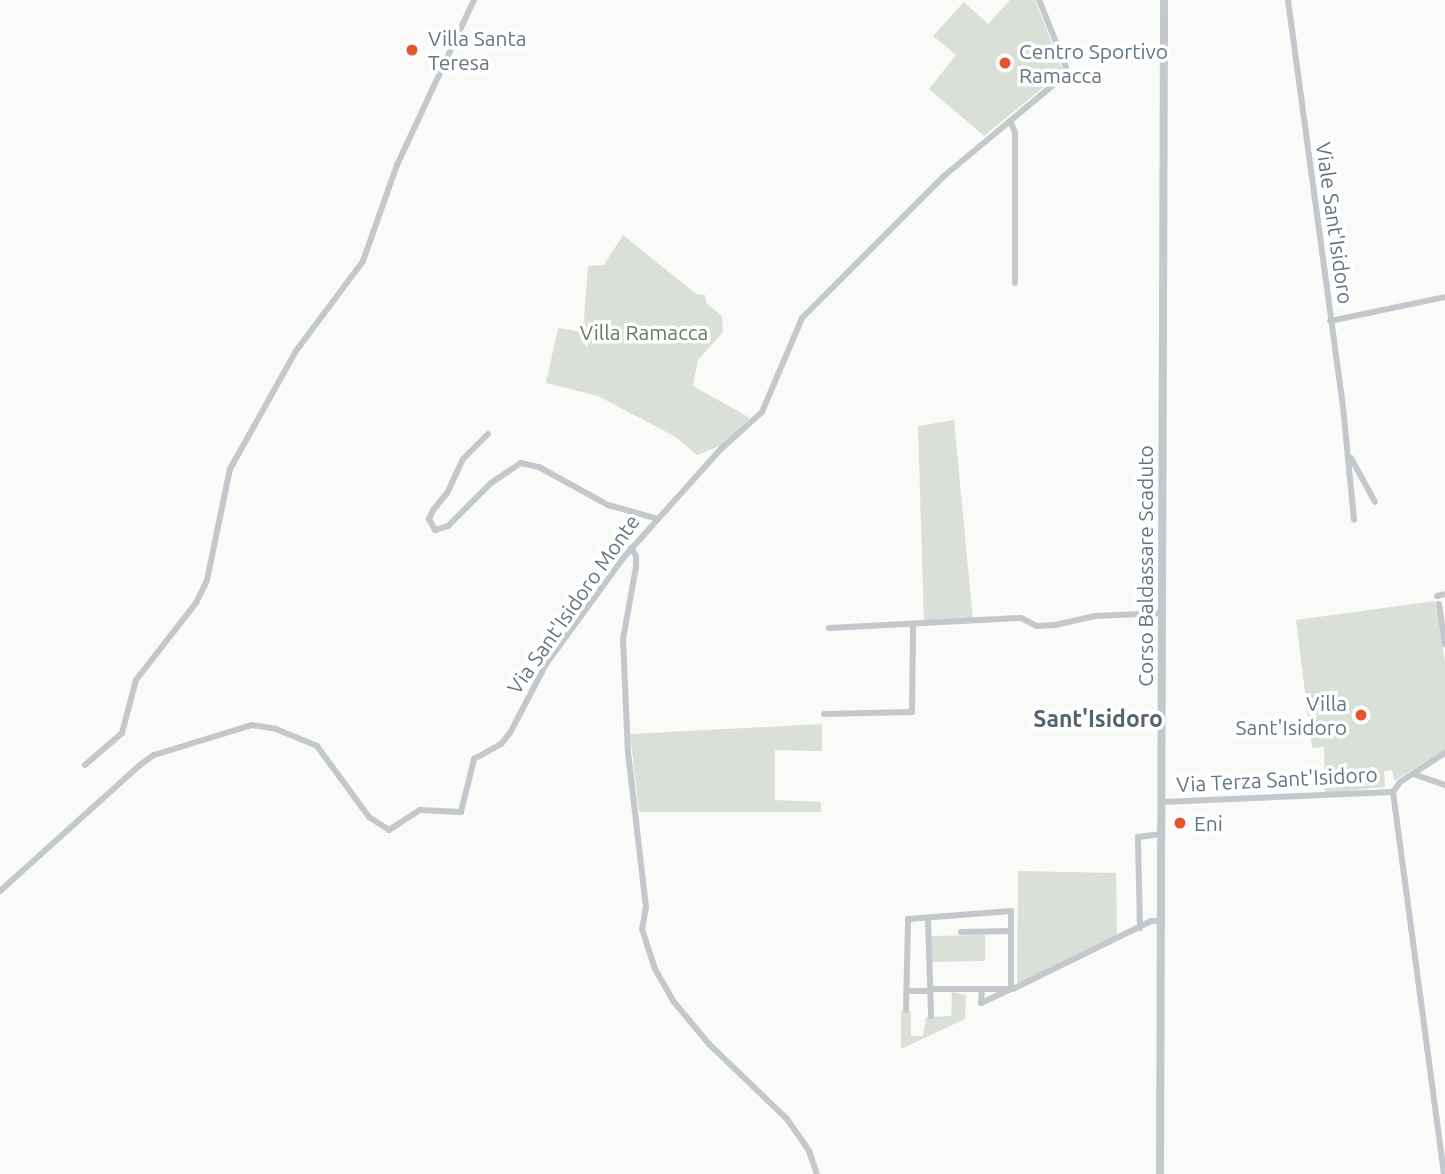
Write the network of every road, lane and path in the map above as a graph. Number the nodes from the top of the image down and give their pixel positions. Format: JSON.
{"nodes":[{"id":1,"x":474,"y":0,"type":"edge"},
{"id":2,"x":1039,"y":0,"type":"edge"},
{"id":3,"x":1164,"y":0,"type":"edge"},
{"id":4,"x":1288,"y":0,"type":"edge"},
{"id":5,"x":1010,"y":121,"type":"junction"},
{"id":6,"x":1015,"y":283,"type":"dead end"},
{"id":7,"x":1445,"y":297,"type":"edge"},
{"id":8,"x":1330,"y":321,"type":"junction"},
{"id":9,"x":488,"y":434,"type":"dead end"},
{"id":10,"x":1348,"y":450,"type":"junction"},
{"id":11,"x":1375,"y":502,"type":"dead end"},
{"id":12,"x":655,"y":518,"type":"junction"},
{"id":13,"x":1354,"y":519,"type":"dead end"},
{"id":14,"x":631,"y":548,"type":"junction"},
{"id":15,"x":1445,"y":594,"type":"edge"},
{"id":16,"x":1437,"y":596,"type":"dead end"},
{"id":17,"x":1439,"y":604,"type":"dead end"},
{"id":18,"x":1163,"y":613,"type":"junction"},
{"id":19,"x":913,"y":626,"type":"junction"},
{"id":20,"x":829,"y":628,"type":"dead end"},
{"id":21,"x":1445,"y":645,"type":"edge"},
{"id":22,"x":824,"y":714,"type":"dead end"},
{"id":23,"x":1445,"y":753,"type":"edge"},
{"id":24,"x":85,"y":765,"type":"dead end"},
{"id":25,"x":1416,"y":775,"type":"junction"},
{"id":26,"x":1445,"y":785,"type":"edge"},
{"id":27,"x":1393,"y":792,"type":"junction"},
{"id":28,"x":1162,"y":802,"type":"junction"},
{"id":29,"x":1162,"y":834,"type":"junction"},
{"id":30,"x":0,"y":891,"type":"edge"},
{"id":31,"x":928,"y":919,"type":"junction"},
{"id":32,"x":1162,"y":921,"type":"junction"},
{"id":33,"x":1140,"y":928,"type":"junction"},
{"id":34,"x":1011,"y":931,"type":"junction"},
{"id":35,"x":961,"y":932,"type":"dead end"},
{"id":36,"x":1011,"y":989,"type":"junction"},
{"id":37,"x":930,"y":990,"type":"junction"},
{"id":38,"x":982,"y":990,"type":"junction"},
{"id":39,"x":907,"y":991,"type":"junction"},
{"id":40,"x":906,"y":1010,"type":"dead end"},
{"id":41,"x":931,"y":1016,"type":"dead end"},
{"id":42,"x":1437,"y":1114,"type":"junction"},
{"id":43,"x":1445,"y":1124,"type":"edge"},
{"id":44,"x":817,"y":1174,"type":"edge"},
{"id":45,"x":1160,"y":1174,"type":"edge"},
{"id":46,"x":1444,"y":1174,"type":"edge"}],
"edges":[{"from":1,"to":24,"type":"street"},
{"from":2,"to":5,"type":"street","name":"Via Sant'Isidoro Monte"},
{"from":3,"to":18,"type":"street","name":"Corso Baldassare Scaduto"},
{"from":4,"to":8,"type":"street","name":"Viale Sant'Isidoro"},
{"from":5,"to":6,"type":"street"},
{"from":5,"to":12,"type":"street","name":"Via Sant'Isidoro Monte"},
{"from":7,"to":8,"type":"street"},
{"from":8,"to":10,"type":"street","name":"Viale Sant'Isidoro"},
{"from":9,"to":12,"type":"street"},
{"from":10,"to":11,"type":"street","name":"Viale Sant'Isidoro"},
{"from":10,"to":13,"type":"street","name":"Viale Sant'Isidoro"},
{"from":12,"to":14,"type":"street","name":"Via Sant'Isidoro Monte"},
{"from":14,"to":30,"type":"street","name":"Via Sant'Isidoro Monte"},
{"from":14,"to":44,"type":"street"},
{"from":15,"to":16,"type":"street"},
{"from":17,"to":21,"type":"street"},
{"from":18,"to":19,"type":"street"},
{"from":18,"to":28,"type":"street","name":"Corso Baldassare Scaduto"},
{"from":19,"to":20,"type":"street"},
{"from":19,"to":22,"type":"street"},
{"from":23,"to":25,"type":"street"},
{"from":25,"to":26,"type":"street"},
{"from":25,"to":27,"type":"street"},
{"from":27,"to":28,"type":"street","name":"Via Terza Sant'Isidoro"},
{"from":27,"to":42,"type":"street"},
{"from":28,"to":29,"type":"street","name":"Corso Baldassare Scaduto"},
{"from":29,"to":32,"type":"street","name":"Corso Baldassare Scaduto"},
{"from":29,"to":33,"type":"street"},
{"from":31,"to":34,"type":"street"},
{"from":31,"to":37,"type":"street"},
{"from":31,"to":39,"type":"street"},
{"from":32,"to":33,"type":"street"},
{"from":32,"to":45,"type":"street","name":"Corso Baldassare Scaduto"},
{"from":33,"to":36,"type":"street"},
{"from":34,"to":35,"type":"street"},
{"from":34,"to":36,"type":"street"},
{"from":36,"to":38,"type":"street"},
{"from":36,"to":38,"type":"street"},
{"from":37,"to":38,"type":"street"},
{"from":37,"to":39,"type":"street"},
{"from":37,"to":41,"type":"street"},
{"from":39,"to":40,"type":"street"},
{"from":42,"to":43,"type":"street"},
{"from":42,"to":46,"type":"street"}]}
